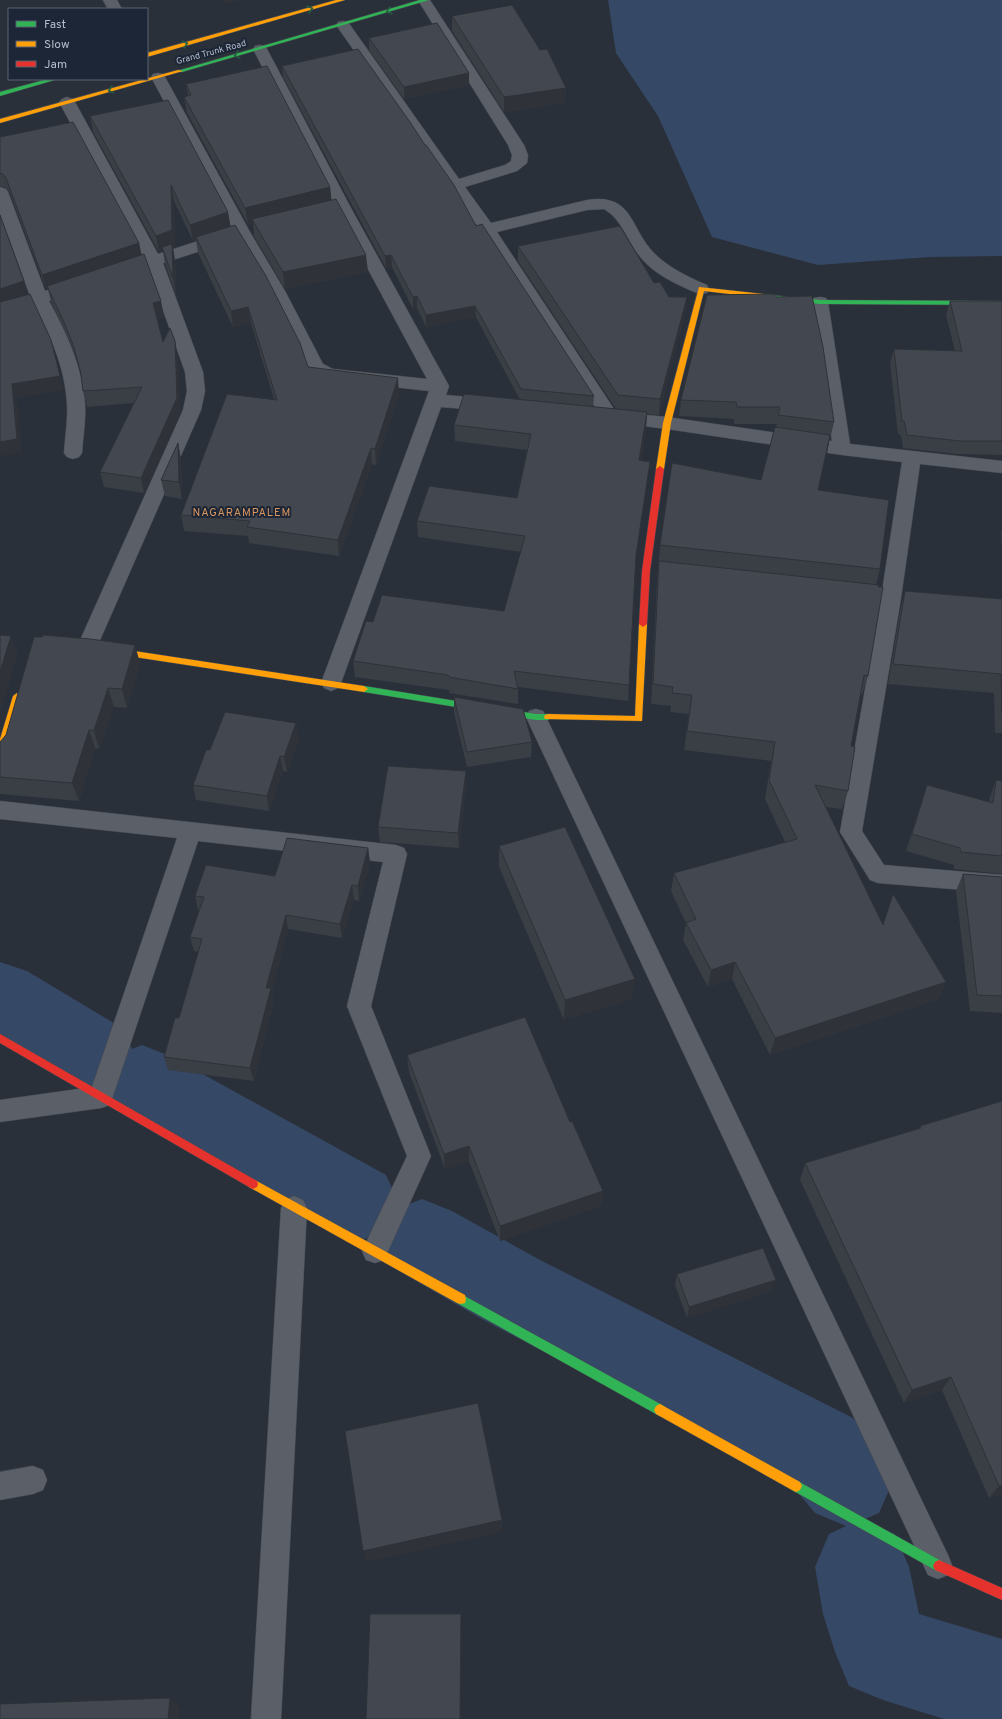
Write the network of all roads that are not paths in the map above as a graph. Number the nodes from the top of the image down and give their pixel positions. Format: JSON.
{"nodes":[{"id":1,"x":342,"y":0,"type":"edge"},
{"id":2,"x":425,"y":0,"type":"edge"},
{"id":3,"x":343,"y":25,"type":"junction"},
{"id":4,"x":260,"y":49,"type":"junction"},
{"id":5,"x":148,"y":55,"type":"edge"},
{"id":6,"x":158,"y":77,"type":"junction"},
{"id":7,"x":52,"y":80,"type":"edge"},
{"id":8,"x":147,"y":80,"type":"edge"},
{"id":9,"x":148,"y":80,"type":"edge"},
{"id":10,"x":0,"y":94,"type":"edge"},
{"id":11,"x":67,"y":102,"type":"junction"},
{"id":12,"x":0,"y":121,"type":"edge"},
{"id":13,"x":455,"y":185,"type":"junction"},
{"id":14,"x":0,"y":192,"type":"edge"},
{"id":15,"x":487,"y":229,"type":"junction"},
{"id":16,"x":249,"y":230,"type":"junction"},
{"id":17,"x":154,"y":261,"type":"junction"},
{"id":18,"x":132,"y":268,"type":"edge"},
{"id":19,"x":89,"y":282,"type":"edge"},
{"id":20,"x":701,"y":290,"type":"junction"},
{"id":21,"x":39,"y":298,"type":"junction"},
{"id":22,"x":820,"y":302,"type":"junction"},
{"id":23,"x":1002,"y":303,"type":"edge"},
{"id":24,"x":0,"y":311,"type":"edge"},
{"id":25,"x":438,"y":393,"type":"junction"},
{"id":26,"x":507,"y":407,"type":"edge"},
{"id":27,"x":586,"y":414,"type":"edge"},
{"id":28,"x":610,"y":417,"type":"junction"},
{"id":29,"x":668,"y":423,"type":"junction"},
{"id":30,"x":842,"y":449,"type":"junction"},
{"id":31,"x":74,"y":453,"type":"dead end"},
{"id":32,"x":912,"y":457,"type":"junction"},
{"id":33,"x":1002,"y":467,"type":"edge"},
{"id":34,"x":83,"y":647,"type":"joint"},
{"id":35,"x":331,"y":684,"type":"junction"},
{"id":36,"x":20,"y":685,"type":"edge"},
{"id":37,"x":536,"y":717,"type":"junction"},
{"id":38,"x":0,"y":753,"type":"edge"},
{"id":39,"x":0,"y":810,"type":"edge"},
{"id":40,"x":190,"y":831,"type":"junction"},
{"id":41,"x":1002,"y":884,"type":"edge"},
{"id":42,"x":0,"y":1038,"type":"edge"},
{"id":43,"x":101,"y":1097,"type":"junction"},
{"id":44,"x":0,"y":1111,"type":"edge"},
{"id":45,"x":294,"y":1208,"type":"junction"},
{"id":46,"x":375,"y":1251,"type":"junction"},
{"id":47,"x":33,"y":1480,"type":"dead end"},
{"id":48,"x":0,"y":1486,"type":"edge"},
{"id":49,"x":938,"y":1564,"type":"junction"},
{"id":50,"x":1002,"y":1594,"type":"edge"},
{"id":51,"x":266,"y":1719,"type":"edge"}],
"edges":[{"from":5,"to":1,"type":"street","name":"Grand Trunk Road","one_way":true},
{"from":2,"to":3,"type":"street","name":"Grand Trunk Road","one_way":true},
{"from":2,"to":13,"type":"street"},
{"from":3,"to":4,"type":"street","name":"Grand Trunk Road"},
{"from":3,"to":13,"type":"street"},
{"from":4,"to":6,"type":"street","name":"Grand Trunk Road","one_way":true},
{"from":4,"to":25,"type":"street"},
{"from":6,"to":9,"type":"street","name":"Grand Trunk Road","one_way":true},
{"from":6,"to":16,"type":"street"},
{"from":7,"to":10,"type":"street"},
{"from":8,"to":11,"type":"street","name":"Grand Trunk Road","one_way":true},
{"from":11,"to":12,"type":"street","name":"Grand Trunk Road"},
{"from":11,"to":17,"type":"street"},
{"from":13,"to":15,"type":"street"},
{"from":14,"to":21,"type":"street"},
{"from":15,"to":20,"type":"street"},
{"from":15,"to":28,"type":"street"},
{"from":16,"to":17,"type":"street"},
{"from":16,"to":25,"type":"street"},
{"from":17,"to":18,"type":"street"},
{"from":17,"to":34,"type":"street"},
{"from":19,"to":21,"type":"street"},
{"from":20,"to":22,"type":"street"},
{"from":20,"to":29,"type":"street"},
{"from":21,"to":24,"type":"street"},
{"from":21,"to":31,"type":"street"},
{"from":22,"to":23,"type":"street"},
{"from":22,"to":30,"type":"street"},
{"from":25,"to":26,"type":"street"},
{"from":25,"to":35,"type":"street"},
{"from":27,"to":28,"type":"street"},
{"from":28,"to":29,"type":"street"},
{"from":29,"to":30,"type":"street"},
{"from":29,"to":37,"type":"street"},
{"from":30,"to":32,"type":"street"},
{"from":32,"to":33,"type":"street"},
{"from":32,"to":41,"type":"street"},
{"from":34,"to":35,"type":"street"},
{"from":35,"to":37,"type":"street"},
{"from":36,"to":38,"type":"street"},
{"from":37,"to":49,"type":"street"},
{"from":39,"to":40,"type":"street"},
{"from":40,"to":43,"type":"street"},
{"from":40,"to":46,"type":"street"},
{"from":42,"to":43,"type":"street"},
{"from":43,"to":44,"type":"street"},
{"from":43,"to":45,"type":"street"},
{"from":45,"to":46,"type":"street"},
{"from":45,"to":51,"type":"street"},
{"from":46,"to":49,"type":"street"},
{"from":47,"to":48,"type":"street"},
{"from":49,"to":50,"type":"street"}]}
